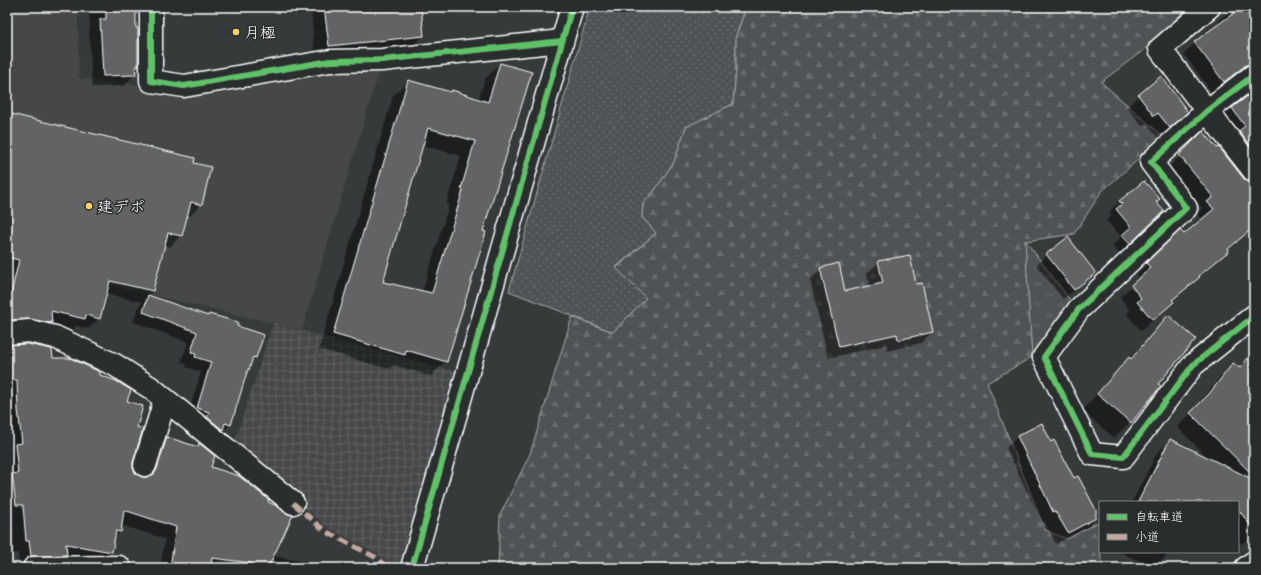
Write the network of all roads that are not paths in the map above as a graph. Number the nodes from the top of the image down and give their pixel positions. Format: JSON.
{"nodes":[{"id":1,"x":151,"y":7,"type":"edge"},
{"id":2,"x":572,"y":7,"type":"edge"},
{"id":3,"x":1209,"y":7,"type":"edge"},
{"id":4,"x":562,"y":40,"type":"junction"},
{"id":5,"x":1254,"y":75,"type":"edge"},
{"id":6,"x":1207,"y":111,"type":"junction"},
{"id":7,"x":1254,"y":171,"type":"edge"},
{"id":8,"x":1254,"y":316,"type":"edge"},
{"id":9,"x":7,"y":333,"type":"edge"},
{"id":10,"x":165,"y":400,"type":"junction"},
{"id":11,"x":144,"y":465,"type":"dead end"},
{"id":12,"x":293,"y":503,"type":"dead end"},
{"id":13,"x":1254,"y":562,"type":"edge"},
{"id":14,"x":119,"y":567,"type":"dead end"},
{"id":15,"x":34,"y":568,"type":"edge"},
{"id":16,"x":412,"y":568,"type":"edge"},
{"id":17,"x":1246,"y":568,"type":"edge"}],
"edges":[{"from":1,"to":4,"type":"street"},
{"from":2,"to":4,"type":"street"},
{"from":3,"to":6,"type":"street"},
{"from":4,"to":16,"type":"street"},
{"from":5,"to":6,"type":"street"},
{"from":6,"to":7,"type":"street"},
{"from":6,"to":8,"type":"street"},
{"from":9,"to":10,"type":"street"},
{"from":10,"to":11,"type":"street"},
{"from":10,"to":12,"type":"street"},
{"from":13,"to":17,"type":"street"},
{"from":14,"to":15,"type":"street"}]}
